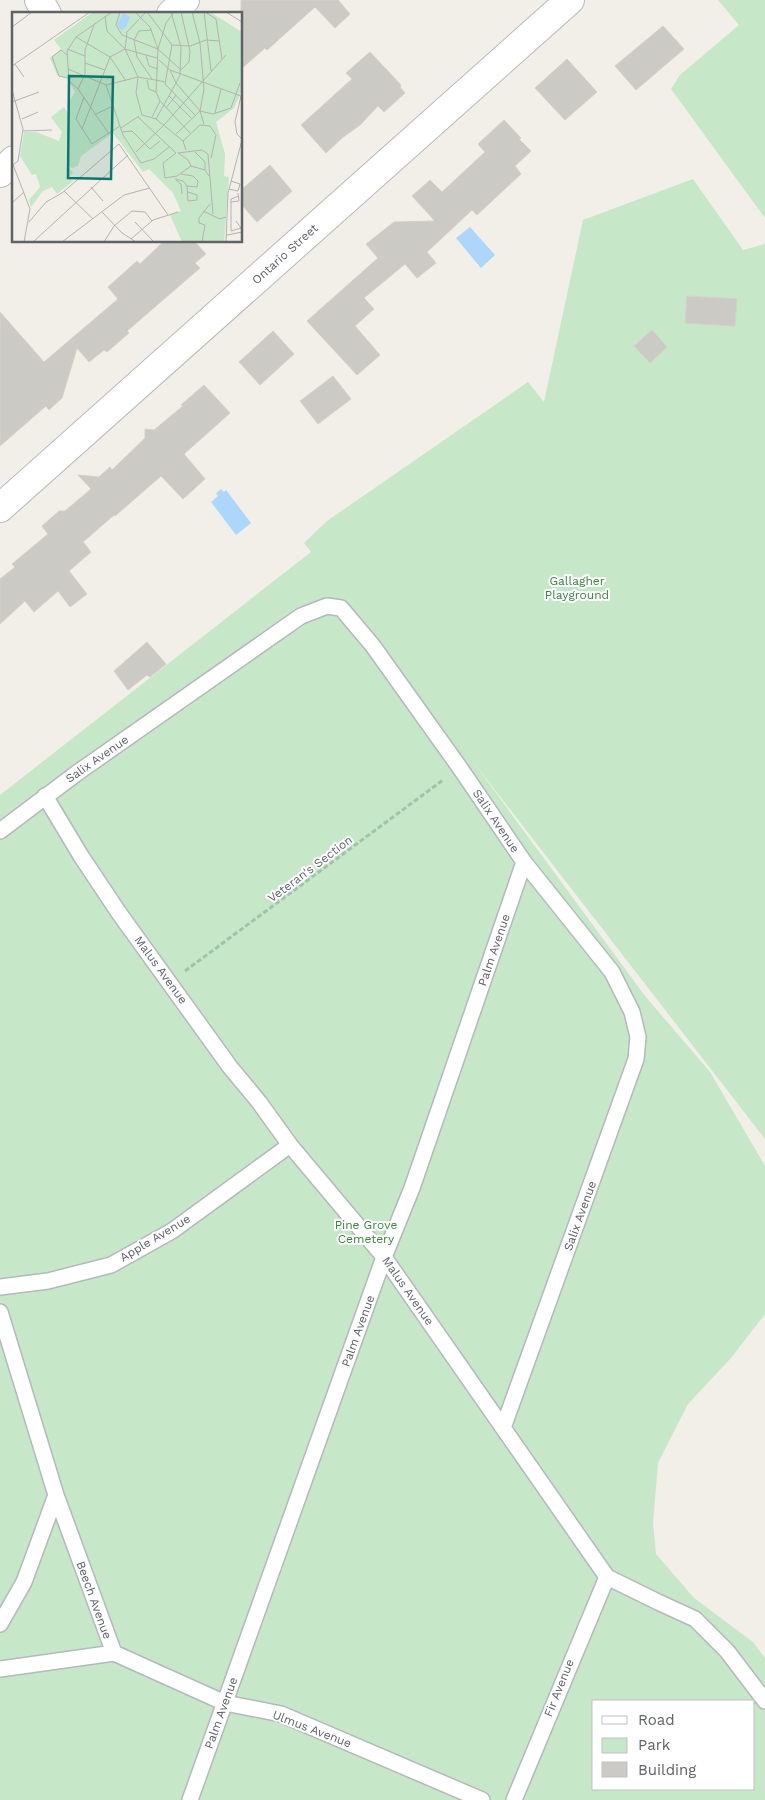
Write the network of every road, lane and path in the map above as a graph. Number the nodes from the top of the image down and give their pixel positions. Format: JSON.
{"nodes":[{"id":1,"x":39,"y":0,"type":"edge"},
{"id":2,"x":185,"y":0,"type":"edge"},
{"id":3,"x":570,"y":0,"type":"edge"},
{"id":4,"x":47,"y":12,"type":"edge"},
{"id":5,"x":173,"y":12,"type":"edge"},
{"id":6,"x":0,"y":508,"type":"edge"},
{"id":7,"x":460,"y":768,"type":"junction"},
{"id":8,"x":46,"y":796,"type":"junction"},
{"id":9,"x":0,"y":831,"type":"edge"},
{"id":10,"x":524,"y":862,"type":"junction"},
{"id":11,"x":168,"y":981,"type":"junction"},
{"id":12,"x":290,"y":1145,"type":"junction"},
{"id":13,"x":384,"y":1257,"type":"junction"},
{"id":14,"x":0,"y":1287,"type":"edge"},
{"id":15,"x":0,"y":1312,"type":"edge"},
{"id":16,"x":503,"y":1428,"type":"junction"},
{"id":17,"x":56,"y":1495,"type":"junction"},
{"id":18,"x":607,"y":1577,"type":"junction"},
{"id":19,"x":0,"y":1624,"type":"edge"},
{"id":20,"x":114,"y":1653,"type":"junction"},
{"id":21,"x":0,"y":1669,"type":"edge"},
{"id":22,"x":765,"y":1701,"type":"edge"},
{"id":23,"x":225,"y":1703,"type":"junction"},
{"id":24,"x":190,"y":1800,"type":"edge"},
{"id":25,"x":482,"y":1800,"type":"edge"},
{"id":26,"x":514,"y":1800,"type":"edge"}],
"edges":[{"from":1,"to":4,"type":"street"},
{"from":2,"to":5,"type":"street"},
{"from":3,"to":6,"type":"street","name":"Ontario Street"},
{"from":7,"to":8,"type":"lane","name":"Salix Avenue"},
{"from":7,"to":10,"type":"lane","name":"Salix Avenue"},
{"from":7,"to":11,"type":"path","name":"Veteran's Section"},
{"from":8,"to":9,"type":"lane","name":"Salix Avenue"},
{"from":8,"to":11,"type":"lane","name":"Malus Avenue"},
{"from":10,"to":13,"type":"lane","name":"Palm Avenue"},
{"from":10,"to":16,"type":"lane","name":"Salix Avenue"},
{"from":11,"to":12,"type":"lane","name":"Malus Avenue"},
{"from":12,"to":13,"type":"lane","name":"Malus Avenue"},
{"from":12,"to":14,"type":"lane","name":"Apple Avenue"},
{"from":13,"to":16,"type":"lane","name":"Malus Avenue"},
{"from":13,"to":23,"type":"lane","name":"Palm Avenue"},
{"from":15,"to":17,"type":"lane","name":"Beech Avenue"},
{"from":16,"to":18,"type":"lane","name":"Malus Avenue"},
{"from":17,"to":19,"type":"lane"},
{"from":17,"to":20,"type":"lane","name":"Beech Avenue"},
{"from":18,"to":22,"type":"lane","name":"Malus Avenue"},
{"from":18,"to":26,"type":"lane","name":"Fir Avenue"},
{"from":20,"to":21,"type":"lane","name":"Beech Avenue"},
{"from":20,"to":23,"type":"lane","name":"Ulmus Avenue"},
{"from":23,"to":24,"type":"lane","name":"Palm Avenue"},
{"from":23,"to":25,"type":"lane","name":"Ulmus Avenue"}]}
